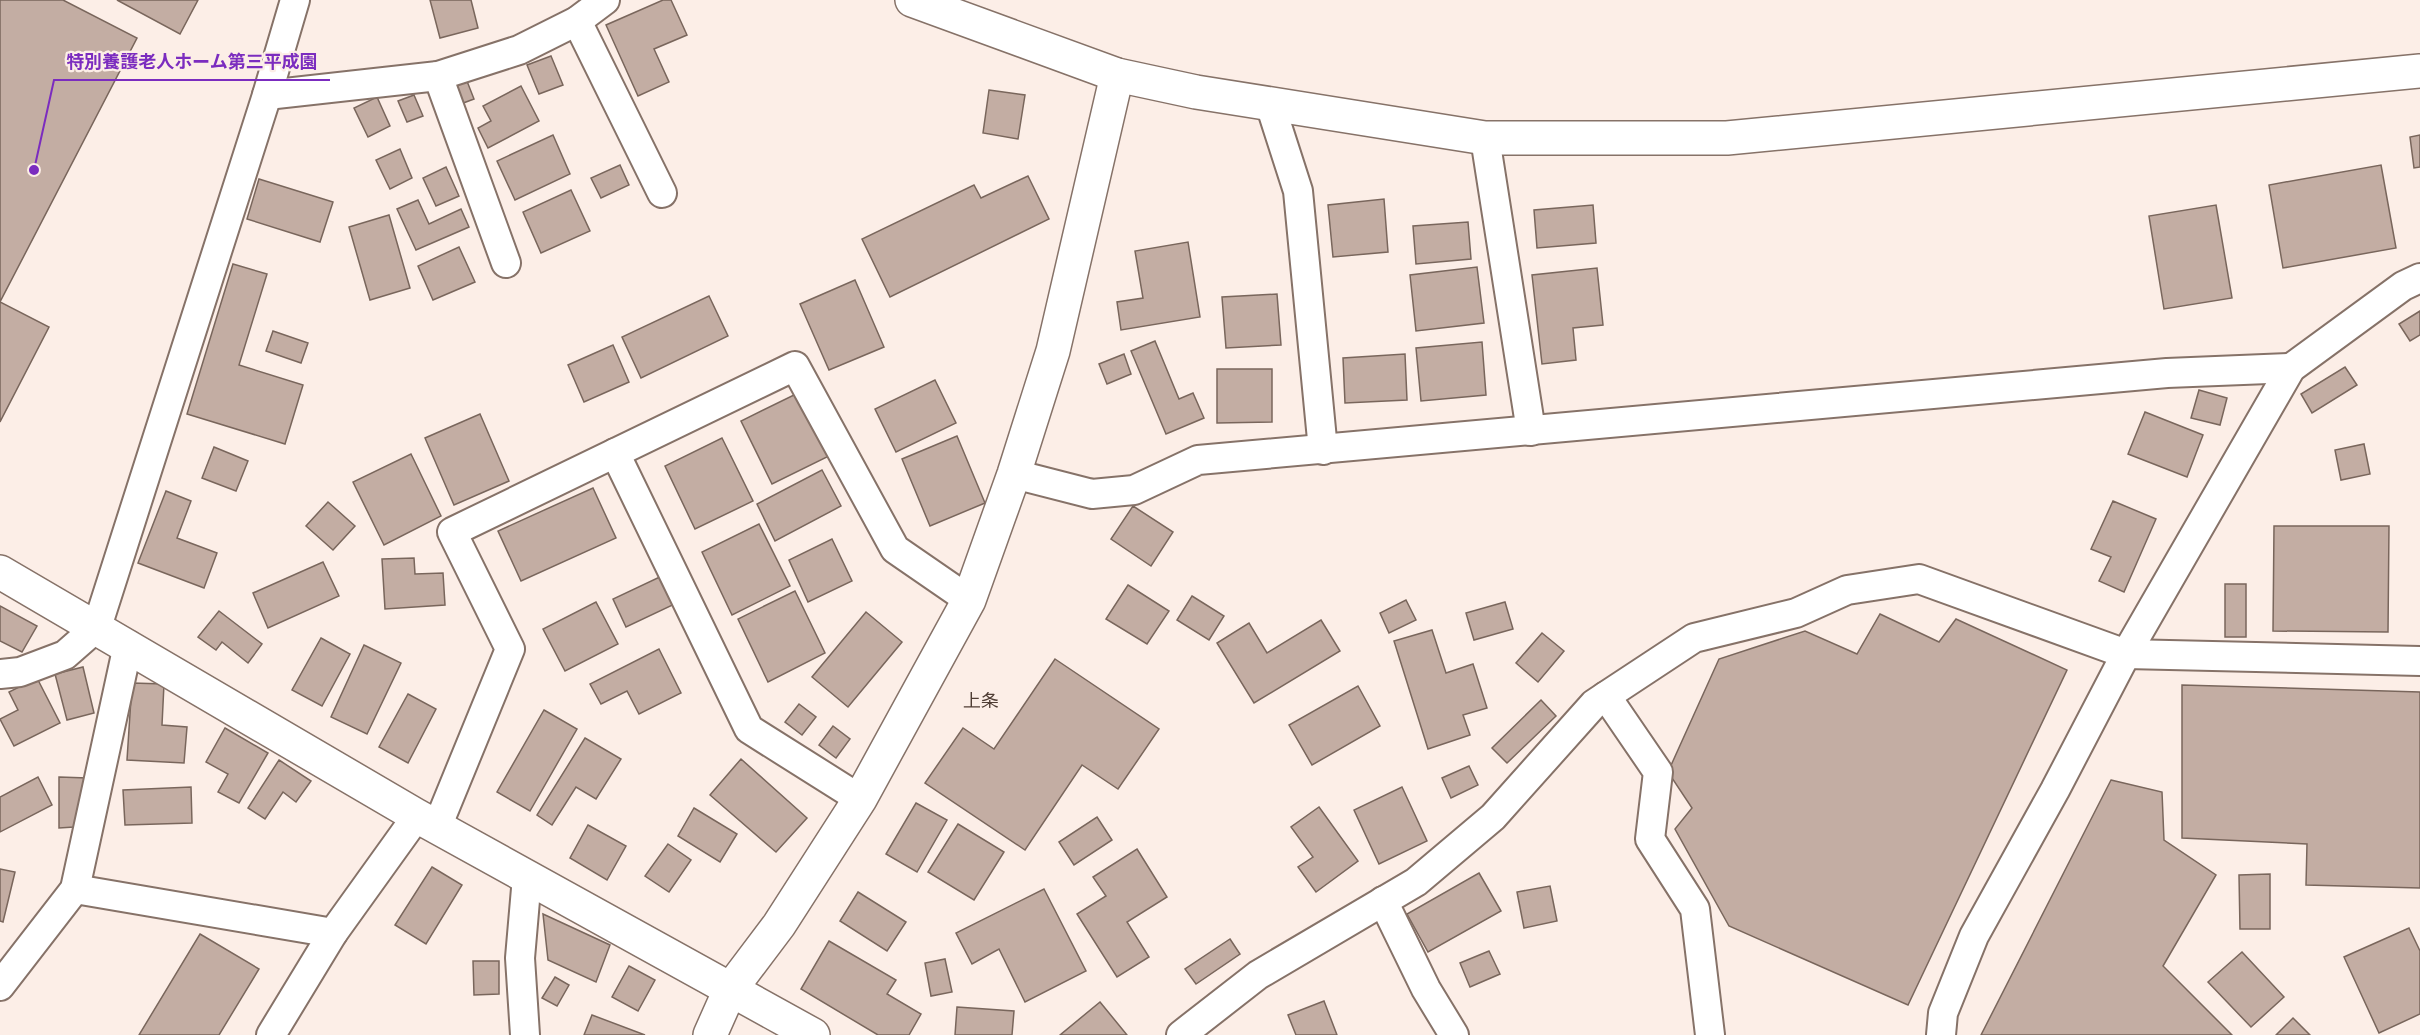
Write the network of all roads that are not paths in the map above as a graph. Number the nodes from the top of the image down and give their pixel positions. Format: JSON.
{"nodes":[{"id":1,"x":295,"y":0,"type":"edge"},
{"id":2,"x":605,"y":0,"type":"edge"},
{"id":3,"x":912,"y":0,"type":"edge"},
{"id":4,"x":577,"y":21,"type":"junction"},
{"id":5,"x":2420,"y":71,"type":"edge"},
{"id":6,"x":1117,"y":75,"type":"junction"},
{"id":7,"x":438,"y":76,"type":"junction"},
{"id":8,"x":267,"y":95,"type":"junction"},
{"id":9,"x":1270,"y":104,"type":"junction"},
{"id":10,"x":1485,"y":138,"type":"junction"},
{"id":11,"x":662,"y":192,"type":"dead end"},
{"id":12,"x":506,"y":263,"type":"dead end"},
{"id":13,"x":2420,"y":278,"type":"edge"},
{"id":14,"x":2291,"y":368,"type":"junction"},
{"id":15,"x":1531,"y":431,"type":"junction"},
{"id":16,"x":1323,"y":450,"type":"junction"},
{"id":17,"x":615,"y":453,"type":"junction"},
{"id":18,"x":1014,"y":474,"type":"junction"},
{"id":19,"x":0,"y":572,"type":"edge"},
{"id":20,"x":969,"y":600,"type":"junction"},
{"id":21,"x":97,"y":627,"type":"junction"},
{"id":22,"x":128,"y":645,"type":"junction"},
{"id":23,"x":2126,"y":654,"type":"junction"},
{"id":24,"x":2420,"y":661,"type":"edge"},
{"id":25,"x":0,"y":674,"type":"edge"},
{"id":26,"x":1606,"y":696,"type":"junction"},
{"id":27,"x":861,"y":799,"type":"junction"},
{"id":28,"x":427,"y":821,"type":"junction"},
{"id":29,"x":527,"y":877,"type":"junction"},
{"id":30,"x":75,"y":889,"type":"junction"},
{"id":31,"x":1383,"y":901,"type":"junction"},
{"id":32,"x":333,"y":933,"type":"junction"},
{"id":33,"x":0,"y":986,"type":"edge"},
{"id":34,"x":730,"y":990,"type":"junction"},
{"id":35,"x":271,"y":1035,"type":"edge"},
{"id":36,"x":525,"y":1035,"type":"edge"},
{"id":37,"x":710,"y":1035,"type":"edge"},
{"id":38,"x":813,"y":1035,"type":"edge"},
{"id":39,"x":1182,"y":1035,"type":"edge"},
{"id":40,"x":1454,"y":1035,"type":"edge"},
{"id":41,"x":1710,"y":1035,"type":"edge"},
{"id":42,"x":1941,"y":1035,"type":"edge"}],
"edges":[{"from":1,"to":8,"type":"street"},
{"from":2,"to":4,"type":"street"},
{"from":3,"to":6,"type":"street"},
{"from":4,"to":7,"type":"street"},
{"from":4,"to":11,"type":"street"},
{"from":5,"to":10,"type":"street"},
{"from":6,"to":9,"type":"street"},
{"from":6,"to":18,"type":"street"},
{"from":7,"to":8,"type":"street"},
{"from":7,"to":12,"type":"street"},
{"from":8,"to":21,"type":"street"},
{"from":9,"to":10,"type":"street"},
{"from":9,"to":16,"type":"street"},
{"from":10,"to":15,"type":"street"},
{"from":13,"to":14,"type":"street"},
{"from":14,"to":15,"type":"street"},
{"from":14,"to":23,"type":"street"},
{"from":15,"to":16,"type":"street"},
{"from":16,"to":18,"type":"street"},
{"from":17,"to":20,"type":"street"},
{"from":17,"to":27,"type":"street"},
{"from":17,"to":28,"type":"street"},
{"from":18,"to":20,"type":"street"},
{"from":19,"to":21,"type":"street"},
{"from":20,"to":27,"type":"street"},
{"from":21,"to":22,"type":"street"},
{"from":21,"to":25,"type":"street"},
{"from":22,"to":28,"type":"street"},
{"from":22,"to":30,"type":"street"},
{"from":23,"to":24,"type":"street"},
{"from":23,"to":26,"type":"street"},
{"from":23,"to":42,"type":"street"},
{"from":26,"to":31,"type":"street"},
{"from":26,"to":41,"type":"street"},
{"from":27,"to":34,"type":"street"},
{"from":28,"to":29,"type":"street"},
{"from":28,"to":32,"type":"street"},
{"from":29,"to":34,"type":"street"},
{"from":29,"to":36,"type":"street"},
{"from":30,"to":32,"type":"street"},
{"from":30,"to":33,"type":"street"},
{"from":31,"to":39,"type":"street"},
{"from":31,"to":40,"type":"street"},
{"from":32,"to":35,"type":"street"},
{"from":34,"to":37,"type":"street"},
{"from":34,"to":38,"type":"street"}]}
